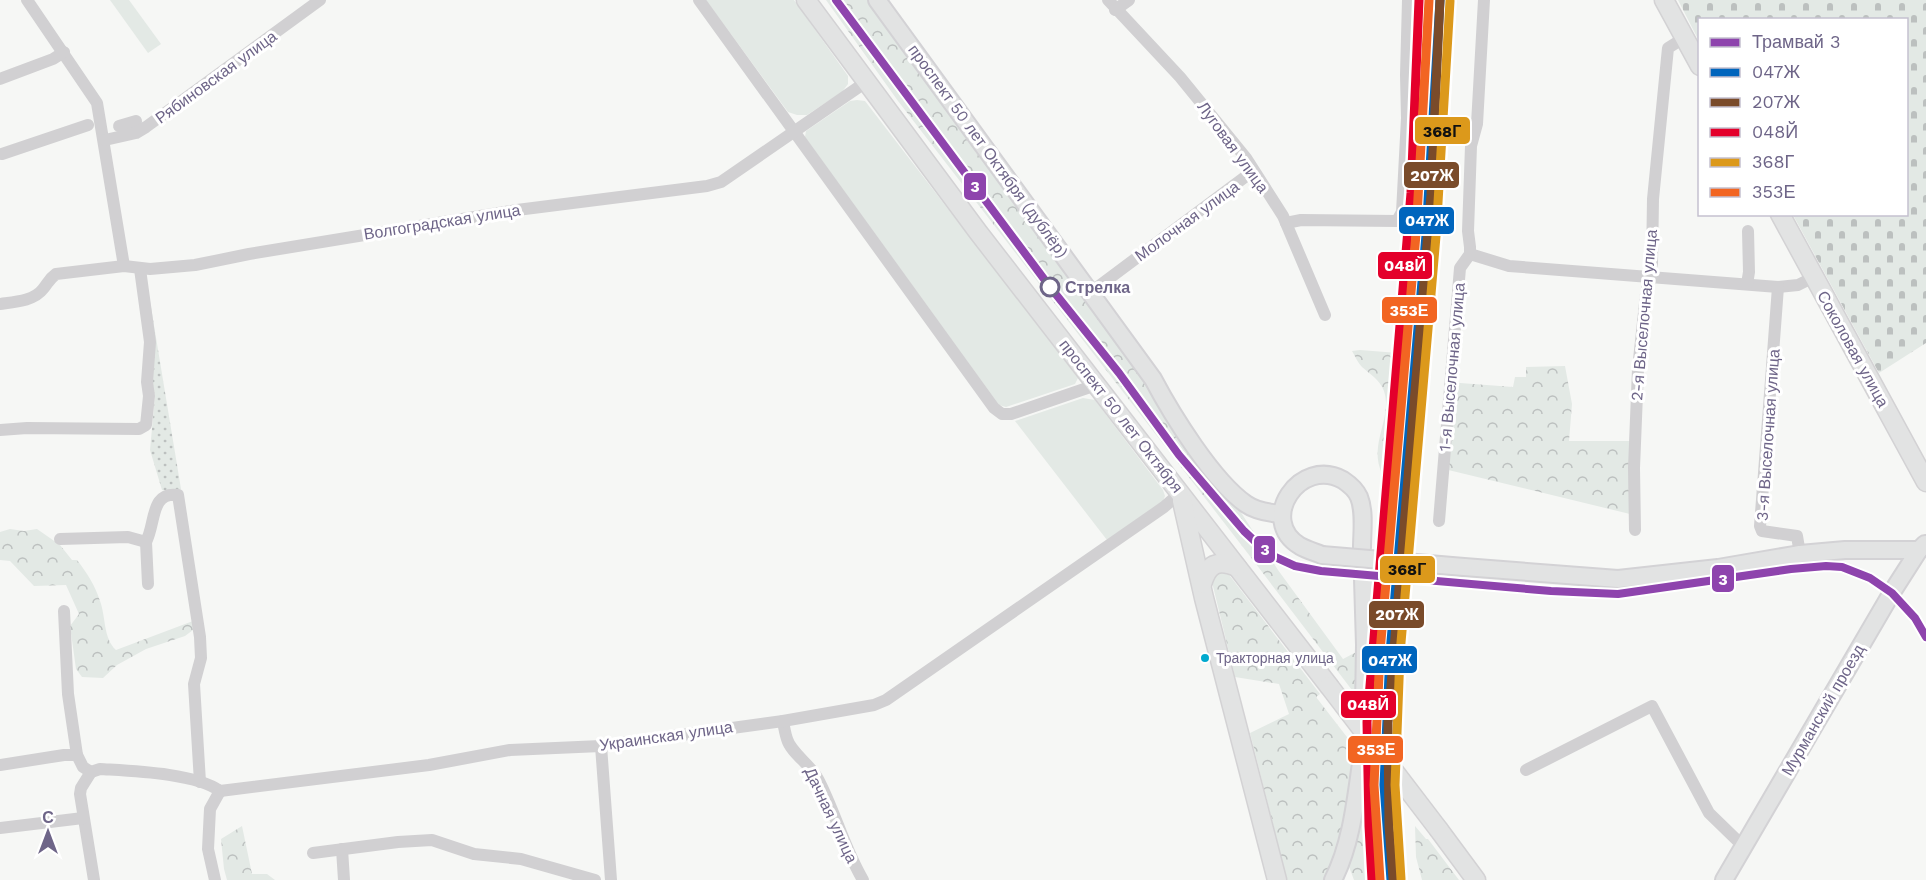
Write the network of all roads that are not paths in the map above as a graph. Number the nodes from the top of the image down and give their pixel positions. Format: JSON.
{"nodes":[{"id":1,"x":27,"y":0,"type":"edge"},
{"id":2,"x":320,"y":0,"type":"edge"},
{"id":3,"x":699,"y":0,"type":"edge"},
{"id":4,"x":806,"y":0,"type":"edge"},
{"id":5,"x":877,"y":0,"type":"edge"},
{"id":6,"x":1130,"y":0,"type":"edge"},
{"id":7,"x":1408,"y":0,"type":"edge"},
{"id":8,"x":1484,"y":0,"type":"edge"},
{"id":9,"x":1664,"y":0,"type":"edge"},
{"id":10,"x":1112,"y":5,"type":"edge"},
{"id":11,"x":1684,"y":38,"type":"junction"},
{"id":12,"x":64,"y":52,"type":"junction"},
{"id":13,"x":1698,"y":62,"type":"edge"},
{"id":14,"x":0,"y":79,"type":"edge"},
{"id":15,"x":866,"y":82,"type":"junction"},
{"id":16,"x":136,"y":121,"type":"dead end"},
{"id":17,"x":88,"y":125,"type":"dead end"},
{"id":18,"x":119,"y":126,"type":"dead end"},
{"id":19,"x":795,"y":131,"type":"junction"},
{"id":20,"x":105,"y":140,"type":"junction"},
{"id":21,"x":2,"y":154,"type":"edge"},
{"id":22,"x":1253,"y":171,"type":"junction"},
{"id":23,"x":1781,"y":216,"type":"edge"},
{"id":24,"x":1286,"y":223,"type":"junction"},
{"id":25,"x":1748,"y":231,"type":"dead end"},
{"id":26,"x":1470,"y":254,"type":"junction"},
{"id":27,"x":123,"y":266,"type":"junction"},
{"id":28,"x":140,"y":269,"type":"junction"},
{"id":29,"x":1814,"y":277,"type":"junction"},
{"id":30,"x":1649,"y":278,"type":"junction"},
{"id":31,"x":1747,"y":284,"type":"junction"},
{"id":32,"x":1778,"y":287,"type":"junction"},
{"id":33,"x":1091,"y":292,"type":"junction"},
{"id":34,"x":0,"y":304,"type":"edge"},
{"id":35,"x":1325,"y":315,"type":"dead end"},
{"id":36,"x":1096,"y":386,"type":"junction"},
{"id":37,"x":0,"y":430,"type":"edge"},
{"id":38,"x":1926,"y":482,"type":"edge"},
{"id":39,"x":1180,"y":493,"type":"junction"},
{"id":40,"x":1281,"y":514,"type":"junction"},
{"id":41,"x":1439,"y":521,"type":"dead end"},
{"id":42,"x":1635,"y":530,"type":"dead end"},
{"id":43,"x":60,"y":539,"type":"dead end"},
{"id":44,"x":146,"y":542,"type":"junction"},
{"id":45,"x":1923,"y":547,"type":"edge"},
{"id":46,"x":1362,"y":548,"type":"dead end"},
{"id":47,"x":1800,"y":554,"type":"junction"},
{"id":48,"x":1237,"y":567,"type":"junction"},
{"id":49,"x":1363,"y":579,"type":"dead end"},
{"id":50,"x":148,"y":584,"type":"dead end"},
{"id":51,"x":1202,"y":584,"type":"junction"},
{"id":52,"x":64,"y":611,"type":"dead end"},
{"id":53,"x":1364,"y":707,"type":"dead end"},
{"id":54,"x":783,"y":721,"type":"junction"},
{"id":55,"x":601,"y":746,"type":"junction"},
{"id":56,"x":77,"y":756,"type":"junction"},
{"id":57,"x":1362,"y":756,"type":"dead end"},
{"id":58,"x":0,"y":765,"type":"edge"},
{"id":59,"x":1526,"y":770,"type":"dead end"},
{"id":60,"x":91,"y":772,"type":"junction"},
{"id":61,"x":200,"y":782,"type":"junction"},
{"id":62,"x":220,"y":791,"type":"junction"},
{"id":63,"x":83,"y":819,"type":"junction"},
{"id":64,"x":0,"y":828,"type":"edge"},
{"id":65,"x":1744,"y":847,"type":"junction"},
{"id":66,"x":342,"y":849,"type":"junction"},
{"id":67,"x":313,"y":853,"type":"dead end"},
{"id":68,"x":94,"y":880,"type":"edge"},
{"id":69,"x":215,"y":880,"type":"edge"},
{"id":70,"x":344,"y":880,"type":"edge"},
{"id":71,"x":595,"y":880,"type":"edge"},
{"id":72,"x":611,"y":880,"type":"edge"},
{"id":73,"x":863,"y":880,"type":"edge"},
{"id":74,"x":1277,"y":880,"type":"edge"},
{"id":75,"x":1333,"y":880,"type":"edge"},
{"id":76,"x":1476,"y":880,"type":"edge"},
{"id":77,"x":1724,"y":880,"type":"edge"}],
"edges":[{"from":1,"to":12,"type":"street"},
{"from":2,"to":20,"type":"street","name":"Рябиновская улица"},
{"from":3,"to":19,"type":"street"},
{"from":4,"to":15,"type":"main road","name":"проспект 50 лет Октября"},
{"from":5,"to":33,"type":"street","name":"проспект 50 лет Октября (дублёр)"},
{"from":6,"to":10,"type":"street"},
{"from":7,"to":24,"type":"street"},
{"from":8,"to":26,"type":"street","name":"1-я Выселочная улица"},
{"from":9,"to":11,"type":"main road"},
{"from":10,"to":22,"type":"street","name":"Луговая улица"},
{"from":11,"to":13,"type":"main road"},
{"from":11,"to":30,"type":"street","name":"2-я Выселочная улица"},
{"from":12,"to":14,"type":"street"},
{"from":12,"to":20,"type":"street"},
{"from":15,"to":19,"type":"street","name":"Волгоградская улица"},
{"from":15,"to":36,"type":"main road","name":"проспект 50 лет Октября"},
{"from":16,"to":18,"type":"street"},
{"from":17,"to":21,"type":"street"},
{"from":19,"to":28,"type":"street","name":"Волгоградская улица"},
{"from":19,"to":36,"type":"street"},
{"from":20,"to":27,"type":"street"},
{"from":22,"to":24,"type":"street","name":"Луговая улица"},
{"from":22,"to":33,"type":"street","name":"Молочная улица"},
{"from":23,"to":29,"type":"main road","name":"Соколовая улица"},
{"from":24,"to":35,"type":"street","name":"Луговая улица"},
{"from":25,"to":31,"type":"street"},
{"from":26,"to":30,"type":"street"},
{"from":26,"to":41,"type":"street","name":"1-я Выселочная улица"},
{"from":27,"to":28,"type":"street","name":"Волгоградская улица"},
{"from":27,"to":34,"type":"street","name":"Волгоградская улица"},
{"from":28,"to":37,"type":"street"},
{"from":29,"to":32,"type":"street"},
{"from":29,"to":38,"type":"main road","name":"Соколовая улица"},
{"from":30,"to":31,"type":"street"},
{"from":30,"to":42,"type":"street","name":"2-я Выселочная улица"},
{"from":31,"to":32,"type":"street"},
{"from":32,"to":47,"type":"street","name":"3-я Выселочная улица"},
{"from":33,"to":40,"type":"street","name":"проспект 50 лет Октября (дублёр)"},
{"from":36,"to":39,"type":"main road","name":"проспект 50 лет Октября"},
{"from":39,"to":48,"type":"main road","name":"проспект 50 лет Октября"},
{"from":39,"to":51,"type":"main road"},
{"from":39,"to":54,"type":"street","name":"Украинская улица"},
{"from":40,"to":46,"type":"street"},
{"from":40,"to":47,"type":"street","bridge":true},
{"from":43,"to":44,"type":"street"},
{"from":44,"to":50,"type":"street"},
{"from":44,"to":61,"type":"street"},
{"from":45,"to":47,"type":"street"},
{"from":45,"to":65,"type":"street","name":"Мурманский проезд"},
{"from":48,"to":51,"type":"main road"},
{"from":48,"to":76,"type":"main road","name":"проспект 50 лет Октября","bridge":true},
{"from":49,"to":53,"type":"street"},
{"from":51,"to":74,"type":"main road"},
{"from":52,"to":56,"type":"street"},
{"from":54,"to":55,"type":"street","name":"Украинская улица"},
{"from":54,"to":73,"type":"street","name":"Дачная улица"},
{"from":55,"to":62,"type":"street","name":"Украинская улица"},
{"from":55,"to":72,"type":"street"},
{"from":56,"to":58,"type":"street"},
{"from":56,"to":60,"type":"street"},
{"from":57,"to":75,"type":"street"},
{"from":59,"to":65,"type":"street"},
{"from":60,"to":61,"type":"street"},
{"from":60,"to":63,"type":"street"},
{"from":61,"to":62,"type":"street"},
{"from":62,"to":69,"type":"street"},
{"from":63,"to":64,"type":"street"},
{"from":63,"to":68,"type":"street"},
{"from":65,"to":77,"type":"street","name":"Мурманский проезд"},
{"from":66,"to":67,"type":"street"},
{"from":66,"to":70,"type":"street"},
{"from":66,"to":71,"type":"street"}]}
